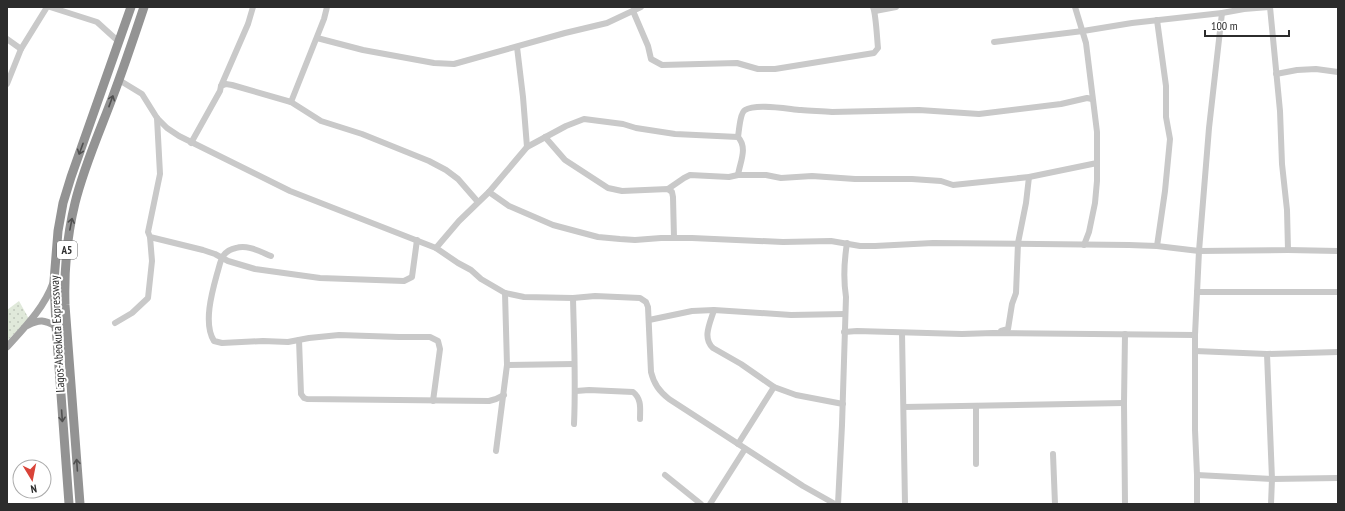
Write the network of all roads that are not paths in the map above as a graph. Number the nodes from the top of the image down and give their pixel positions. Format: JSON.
{"nodes":[{"id":1,"x":47,"y":7,"type":"edge"},
{"id":2,"x":50,"y":7,"type":"edge"},
{"id":3,"x":131,"y":7,"type":"edge"},
{"id":4,"x":144,"y":7,"type":"edge"},
{"id":5,"x":253,"y":7,"type":"edge"},
{"id":6,"x":327,"y":7,"type":"edge"},
{"id":7,"x":641,"y":7,"type":"edge"},
{"id":8,"x":896,"y":7,"type":"edge"},
{"id":9,"x":1075,"y":7,"type":"edge"},
{"id":10,"x":1270,"y":7,"type":"edge"},
{"id":11,"x":1244,"y":8,"type":"edge"},
{"id":12,"x":874,"y":9,"type":"edge"},
{"id":13,"x":633,"y":11,"type":"junction"},
{"id":14,"x":1222,"y":13,"type":"junction"},
{"id":15,"x":1157,"y":20,"type":"junction"},
{"id":16,"x":1083,"y":31,"type":"junction"},
{"id":17,"x":317,"y":38,"type":"junction"},
{"id":18,"x":7,"y":39,"type":"edge"},
{"id":19,"x":119,"y":42,"type":"junction"},
{"id":20,"x":994,"y":42,"type":"dead end"},
{"id":21,"x":517,"y":47,"type":"junction"},
{"id":22,"x":20,"y":48,"type":"junction"},
{"id":23,"x":1338,"y":72,"type":"edge"},
{"id":24,"x":1276,"y":74,"type":"junction"},
{"id":25,"x":119,"y":80,"type":"junction"},
{"id":26,"x":7,"y":84,"type":"edge"},
{"id":27,"x":221,"y":86,"type":"junction"},
{"id":28,"x":1092,"y":99,"type":"junction"},
{"id":29,"x":291,"y":102,"type":"junction"},
{"id":30,"x":158,"y":118,"type":"junction"},
{"id":31,"x":545,"y":137,"type":"junction"},
{"id":32,"x":738,"y":137,"type":"junction"},
{"id":33,"x":190,"y":143,"type":"junction"},
{"id":34,"x":528,"y":147,"type":"junction"},
{"id":35,"x":1097,"y":164,"type":"junction"},
{"id":36,"x":738,"y":175,"type":"junction"},
{"id":37,"x":1029,"y":177,"type":"junction"},
{"id":38,"x":668,"y":189,"type":"junction"},
{"id":39,"x":489,"y":192,"type":"junction"},
{"id":40,"x":478,"y":202,"type":"junction"},
{"id":41,"x":150,"y":237,"type":"junction"},
{"id":42,"x":674,"y":238,"type":"junction"},
{"id":43,"x":417,"y":240,"type":"junction"},
{"id":44,"x":847,"y":243,"type":"junction"},
{"id":45,"x":1018,"y":243,"type":"junction"},
{"id":46,"x":1084,"y":245,"type":"junction"},
{"id":47,"x":1157,"y":246,"type":"junction"},
{"id":48,"x":436,"y":248,"type":"junction"},
{"id":49,"x":1288,"y":250,"type":"junction"},
{"id":50,"x":1198,"y":251,"type":"junction"},
{"id":51,"x":1338,"y":251,"type":"edge"},
{"id":52,"x":272,"y":256,"type":"dead end"},
{"id":53,"x":222,"y":258,"type":"junction"},
{"id":54,"x":54,"y":281,"type":"junction"},
{"id":55,"x":1197,"y":292,"type":"junction"},
{"id":56,"x":1338,"y":292,"type":"edge"},
{"id":57,"x":505,"y":293,"type":"junction"},
{"id":58,"x":573,"y":298,"type":"junction"},
{"id":59,"x":714,"y":310,"type":"junction"},
{"id":60,"x":845,"y":314,"type":"junction"},
{"id":61,"x":650,"y":320,"type":"junction"},
{"id":62,"x":115,"y":323,"type":"dead end"},
{"id":63,"x":26,"y":326,"type":"junction"},
{"id":64,"x":56,"y":326,"type":"junction"},
{"id":65,"x":844,"y":332,"type":"junction"},
{"id":66,"x":902,"y":332,"type":"junction"},
{"id":67,"x":993,"y":333,"type":"junction"},
{"id":68,"x":1125,"y":334,"type":"junction"},
{"id":69,"x":1194,"y":335,"type":"junction"},
{"id":70,"x":299,"y":340,"type":"junction"},
{"id":71,"x":7,"y":347,"type":"edge"},
{"id":72,"x":1195,"y":351,"type":"junction"},
{"id":73,"x":1338,"y":352,"type":"edge"},
{"id":74,"x":1267,"y":354,"type":"junction"},
{"id":75,"x":574,"y":364,"type":"junction"},
{"id":76,"x":507,"y":365,"type":"junction"},
{"id":77,"x":774,"y":387,"type":"junction"},
{"id":78,"x":576,"y":392,"type":"junction"},
{"id":79,"x":504,"y":394,"type":"junction"},
{"id":80,"x":433,"y":400,"type":"junction"},
{"id":81,"x":1124,"y":403,"type":"junction"},
{"id":82,"x":843,"y":404,"type":"junction"},
{"id":83,"x":976,"y":406,"type":"junction"},
{"id":84,"x":904,"y":407,"type":"junction"},
{"id":85,"x":640,"y":419,"type":"dead end"},
{"id":86,"x":574,"y":424,"type":"dead end"},
{"id":87,"x":738,"y":444,"type":"junction"},
{"id":88,"x":745,"y":449,"type":"junction"},
{"id":89,"x":496,"y":451,"type":"dead end"},
{"id":90,"x":1053,"y":454,"type":"dead end"},
{"id":91,"x":976,"y":464,"type":"dead end"},
{"id":92,"x":665,"y":475,"type":"dead end"},
{"id":93,"x":1197,"y":475,"type":"junction"},
{"id":94,"x":1338,"y":478,"type":"edge"},
{"id":95,"x":1272,"y":479,"type":"junction"},
{"id":96,"x":69,"y":504,"type":"edge"},
{"id":97,"x":80,"y":504,"type":"edge"},
{"id":98,"x":701,"y":504,"type":"edge"},
{"id":99,"x":710,"y":504,"type":"edge"},
{"id":100,"x":837,"y":504,"type":"edge"},
{"id":101,"x":905,"y":504,"type":"edge"},
{"id":102,"x":1055,"y":504,"type":"edge"},
{"id":103,"x":1125,"y":504,"type":"edge"},
{"id":104,"x":1196,"y":504,"type":"edge"},
{"id":105,"x":1271,"y":504,"type":"edge"}],
"edges":[{"from":1,"to":22,"type":"street"},
{"from":2,"to":19,"type":"street"},
{"from":3,"to":19,"type":"highway","name":"Lagos-Abeokuta Expressway","number":"A5"},
{"from":4,"to":25,"type":"highway","name":"Lagos-Abeokuta Expressway","number":"A5"},
{"from":5,"to":27,"type":"street"},
{"from":6,"to":17,"type":"street"},
{"from":7,"to":13,"type":"street"},
{"from":8,"to":12,"type":"street"},
{"from":9,"to":16,"type":"street"},
{"from":10,"to":11,"type":"street"},
{"from":10,"to":24,"type":"street"},
{"from":11,"to":14,"type":"street"},
{"from":12,"to":13,"type":"street"},
{"from":13,"to":21,"type":"street"},
{"from":14,"to":15,"type":"street"},
{"from":14,"to":50,"type":"street"},
{"from":15,"to":16,"type":"street"},
{"from":15,"to":47,"type":"street"},
{"from":16,"to":20,"type":"street"},
{"from":16,"to":28,"type":"street"},
{"from":17,"to":21,"type":"street"},
{"from":17,"to":29,"type":"street"},
{"from":18,"to":22,"type":"street"},
{"from":19,"to":54,"type":"highway","name":"Lagos-Abeokuta Expressway","number":"A5","one_way":true},
{"from":21,"to":34,"type":"street"},
{"from":22,"to":26,"type":"street"},
{"from":23,"to":24,"type":"street"},
{"from":24,"to":49,"type":"street"},
{"from":25,"to":30,"type":"street"},
{"from":97,"to":25,"type":"highway","name":"Lagos-Abeokuta Expressway","number":"A5","one_way":true},
{"from":27,"to":29,"type":"street"},
{"from":27,"to":33,"type":"street"},
{"from":28,"to":32,"type":"street"},
{"from":28,"to":35,"type":"street"},
{"from":29,"to":40,"type":"street"},
{"from":30,"to":33,"type":"street"},
{"from":30,"to":41,"type":"street"},
{"from":31,"to":32,"type":"street"},
{"from":31,"to":34,"type":"street"},
{"from":31,"to":38,"type":"street"},
{"from":32,"to":36,"type":"street"},
{"from":33,"to":43,"type":"street"},
{"from":34,"to":39,"type":"street"},
{"from":35,"to":37,"type":"street"},
{"from":35,"to":46,"type":"street"},
{"from":36,"to":37,"type":"street"},
{"from":36,"to":38,"type":"street"},
{"from":37,"to":45,"type":"street"},
{"from":38,"to":42,"type":"street"},
{"from":39,"to":40,"type":"street"},
{"from":39,"to":42,"type":"street"},
{"from":40,"to":48,"type":"street"},
{"from":41,"to":53,"type":"street"},
{"from":41,"to":62,"type":"street"},
{"from":42,"to":44,"type":"street"},
{"from":43,"to":48,"type":"street"},
{"from":43,"to":53,"type":"street"},
{"from":44,"to":45,"type":"street"},
{"from":44,"to":60,"type":"street"},
{"from":45,"to":46,"type":"street"},
{"from":45,"to":67,"type":"street"},
{"from":46,"to":47,"type":"street"},
{"from":47,"to":50,"type":"street"},
{"from":48,"to":57,"type":"street"},
{"from":49,"to":50,"type":"street"},
{"from":49,"to":51,"type":"street"},
{"from":50,"to":55,"type":"street"},
{"from":52,"to":53,"type":"street"},
{"from":53,"to":70,"type":"street"},
{"from":54,"to":63,"type":"main road"},
{"from":54,"to":64,"type":"highway","name":"Lagos-Abeokuta Expressway","number":"A5"},
{"from":55,"to":56,"type":"street"},
{"from":55,"to":69,"type":"street"},
{"from":57,"to":58,"type":"street"},
{"from":57,"to":76,"type":"street"},
{"from":58,"to":61,"type":"street"},
{"from":58,"to":75,"type":"street"},
{"from":59,"to":60,"type":"street"},
{"from":59,"to":61,"type":"street"},
{"from":59,"to":77,"type":"street"},
{"from":60,"to":65,"type":"street"},
{"from":61,"to":87,"type":"street"},
{"from":63,"to":64,"type":"main road"},
{"from":63,"to":71,"type":"main road"},
{"from":64,"to":96,"type":"highway","name":"Lagos-Abeokuta Expressway","number":"A5","one_way":true},
{"from":65,"to":66,"type":"street"},
{"from":65,"to":82,"type":"street"},
{"from":66,"to":67,"type":"street"},
{"from":66,"to":84,"type":"street"},
{"from":67,"to":68,"type":"street"},
{"from":68,"to":69,"type":"street"},
{"from":68,"to":81,"type":"street"},
{"from":69,"to":72,"type":"street"},
{"from":70,"to":80,"type":"street"},
{"from":70,"to":80,"type":"street"},
{"from":72,"to":74,"type":"street"},
{"from":72,"to":93,"type":"street"},
{"from":73,"to":74,"type":"street"},
{"from":74,"to":95,"type":"street"},
{"from":75,"to":76,"type":"street"},
{"from":75,"to":78,"type":"street"},
{"from":76,"to":79,"type":"street"},
{"from":77,"to":82,"type":"street"},
{"from":77,"to":87,"type":"street"},
{"from":78,"to":85,"type":"street"},
{"from":78,"to":86,"type":"street"},
{"from":79,"to":80,"type":"street"},
{"from":79,"to":89,"type":"street"},
{"from":81,"to":83,"type":"street"},
{"from":81,"to":103,"type":"street"},
{"from":82,"to":100,"type":"street"},
{"from":83,"to":84,"type":"street"},
{"from":83,"to":91,"type":"street"},
{"from":84,"to":101,"type":"street"},
{"from":87,"to":88,"type":"street"},
{"from":88,"to":99,"type":"street"},
{"from":88,"to":100,"type":"street"},
{"from":90,"to":102,"type":"street"},
{"from":92,"to":98,"type":"street"},
{"from":93,"to":95,"type":"street"},
{"from":93,"to":104,"type":"street"},
{"from":94,"to":95,"type":"street"},
{"from":95,"to":105,"type":"street"}]}
